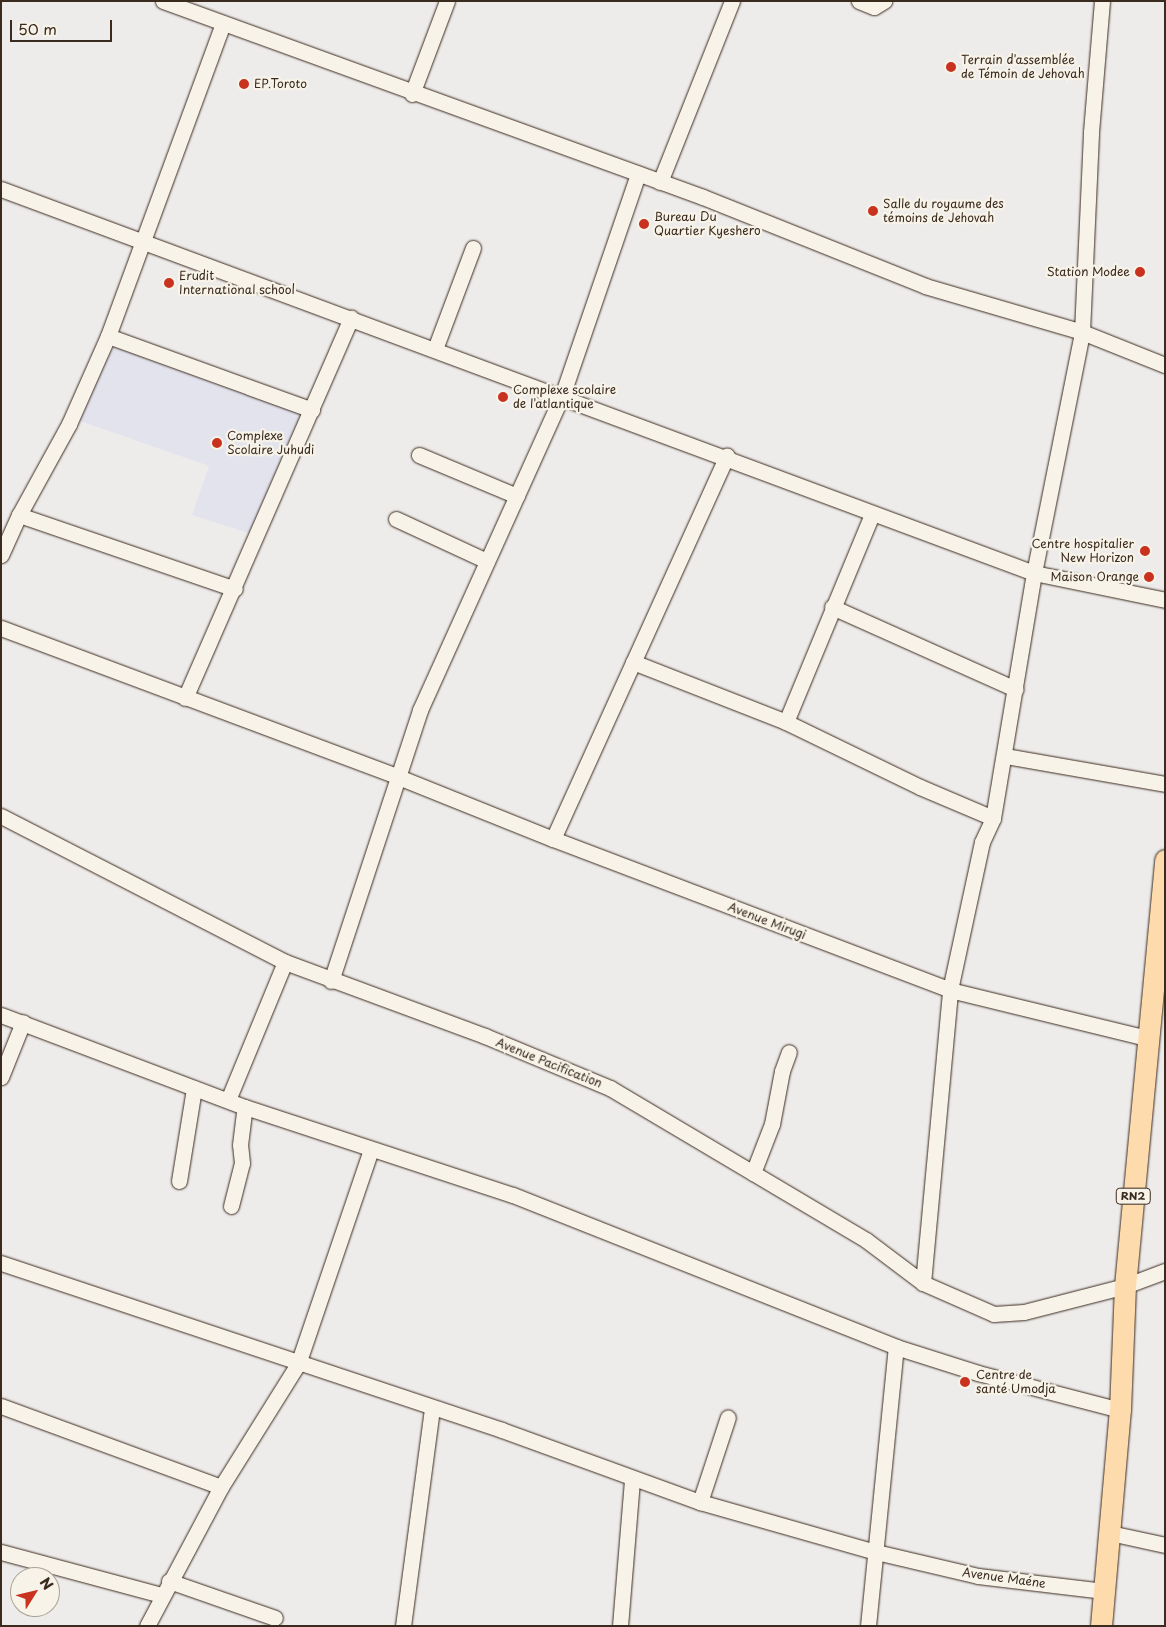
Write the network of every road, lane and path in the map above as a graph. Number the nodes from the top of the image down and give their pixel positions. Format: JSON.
{"nodes":[{"id":1,"x":163,"y":1,"type":"edge"},
{"id":2,"x":447,"y":1,"type":"edge"},
{"id":3,"x":732,"y":1,"type":"edge"},
{"id":4,"x":859,"y":1,"type":"edge"},
{"id":5,"x":884,"y":1,"type":"edge"},
{"id":6,"x":1102,"y":1,"type":"edge"},
{"id":7,"x":223,"y":23,"type":"junction"},
{"id":8,"x":412,"y":94,"type":"junction"},
{"id":9,"x":638,"y":174,"type":"junction"},
{"id":10,"x":660,"y":182,"type":"junction"},
{"id":11,"x":1,"y":190,"type":"edge"},
{"id":12,"x":144,"y":241,"type":"junction"},
{"id":13,"x":473,"y":248,"type":"dead end"},
{"id":14,"x":351,"y":318,"type":"junction"},
{"id":15,"x":1082,"y":332,"type":"junction"},
{"id":16,"x":108,"y":336,"type":"junction"},
{"id":17,"x":435,"y":349,"type":"junction"},
{"id":18,"x":1165,"y":365,"type":"edge"},
{"id":19,"x":562,"y":396,"type":"junction"},
{"id":20,"x":312,"y":410,"type":"junction"},
{"id":21,"x":419,"y":455,"type":"dead end"},
{"id":22,"x":727,"y":456,"type":"junction"},
{"id":23,"x":516,"y":496,"type":"junction"},
{"id":24,"x":872,"y":514,"type":"junction"},
{"id":25,"x":19,"y":515,"type":"junction"},
{"id":26,"x":396,"y":519,"type":"dead end"},
{"id":27,"x":1,"y":556,"type":"edge"},
{"id":28,"x":487,"y":561,"type":"junction"},
{"id":29,"x":1034,"y":573,"type":"junction"},
{"id":30,"x":235,"y":589,"type":"junction"},
{"id":31,"x":1165,"y":600,"type":"edge"},
{"id":32,"x":832,"y":607,"type":"junction"},
{"id":33,"x":3,"y":630,"type":"edge"},
{"id":34,"x":633,"y":662,"type":"junction"},
{"id":35,"x":1015,"y":689,"type":"junction"},
{"id":36,"x":185,"y":698,"type":"junction"},
{"id":37,"x":786,"y":722,"type":"junction"},
{"id":38,"x":1004,"y":756,"type":"junction"},
{"id":39,"x":396,"y":776,"type":"junction"},
{"id":40,"x":1165,"y":784,"type":"edge"},
{"id":41,"x":1,"y":816,"type":"edge"},
{"id":42,"x":993,"y":818,"type":"junction"},
{"id":43,"x":553,"y":839,"type":"junction"},
{"id":44,"x":1165,"y":860,"type":"edge"},
{"id":45,"x":285,"y":962,"type":"junction"},
{"id":46,"x":331,"y":981,"type":"junction"},
{"id":47,"x":950,"y":990,"type":"junction"},
{"id":48,"x":1,"y":1015,"type":"edge"},
{"id":49,"x":23,"y":1022,"type":"junction"},
{"id":50,"x":1147,"y":1038,"type":"junction"},
{"id":51,"x":789,"y":1052,"type":"dead end"},
{"id":52,"x":1,"y":1077,"type":"edge"},
{"id":53,"x":194,"y":1088,"type":"junction"},
{"id":54,"x":228,"y":1100,"type":"junction"},
{"id":55,"x":245,"y":1107,"type":"junction"},
{"id":56,"x":370,"y":1150,"type":"junction"},
{"id":57,"x":753,"y":1173,"type":"junction"},
{"id":58,"x":179,"y":1181,"type":"dead end"},
{"id":59,"x":231,"y":1206,"type":"dead end"},
{"id":60,"x":1,"y":1263,"type":"edge"},
{"id":61,"x":1165,"y":1271,"type":"edge"},
{"id":62,"x":923,"y":1284,"type":"junction"},
{"id":63,"x":1125,"y":1286,"type":"junction"},
{"id":64,"x":896,"y":1347,"type":"junction"},
{"id":65,"x":298,"y":1364,"type":"junction"},
{"id":66,"x":1,"y":1406,"type":"edge"},
{"id":67,"x":432,"y":1408,"type":"junction"},
{"id":68,"x":1120,"y":1410,"type":"junction"},
{"id":69,"x":728,"y":1417,"type":"dead end"},
{"id":70,"x":632,"y":1479,"type":"junction"},
{"id":71,"x":221,"y":1487,"type":"junction"},
{"id":72,"x":700,"y":1502,"type":"junction"},
{"id":73,"x":1110,"y":1533,"type":"junction"},
{"id":74,"x":1165,"y":1544,"type":"edge"},
{"id":75,"x":1,"y":1552,"type":"edge"},
{"id":76,"x":876,"y":1552,"type":"junction"},
{"id":77,"x":169,"y":1581,"type":"junction"},
{"id":78,"x":1104,"y":1591,"type":"junction"},
{"id":79,"x":162,"y":1595,"type":"junction"},
{"id":80,"x":275,"y":1618,"type":"dead end"},
{"id":81,"x":147,"y":1626,"type":"edge"},
{"id":82,"x":403,"y":1626,"type":"edge"},
{"id":83,"x":620,"y":1626,"type":"edge"},
{"id":84,"x":868,"y":1626,"type":"edge"},
{"id":85,"x":1101,"y":1626,"type":"edge"}],
"edges":[{"from":1,"to":7,"type":"street"},
{"from":2,"to":8,"type":"street"},
{"from":3,"to":10,"type":"street"},
{"from":4,"to":5,"type":"street"},
{"from":6,"to":15,"type":"street"},
{"from":7,"to":8,"type":"street"},
{"from":7,"to":12,"type":"street"},
{"from":8,"to":9,"type":"street"},
{"from":9,"to":10,"type":"street"},
{"from":9,"to":19,"type":"street"},
{"from":10,"to":15,"type":"street"},
{"from":11,"to":12,"type":"street"},
{"from":12,"to":14,"type":"street"},
{"from":12,"to":16,"type":"street"},
{"from":13,"to":17,"type":"street"},
{"from":14,"to":17,"type":"street"},
{"from":14,"to":20,"type":"street"},
{"from":15,"to":18,"type":"street"},
{"from":15,"to":29,"type":"street"},
{"from":16,"to":20,"type":"street"},
{"from":16,"to":25,"type":"street"},
{"from":17,"to":19,"type":"street"},
{"from":19,"to":22,"type":"street"},
{"from":19,"to":23,"type":"street"},
{"from":20,"to":30,"type":"street"},
{"from":21,"to":23,"type":"street"},
{"from":22,"to":24,"type":"street"},
{"from":22,"to":34,"type":"street"},
{"from":23,"to":28,"type":"street"},
{"from":24,"to":29,"type":"street"},
{"from":24,"to":32,"type":"street"},
{"from":25,"to":27,"type":"street"},
{"from":25,"to":30,"type":"street"},
{"from":26,"to":28,"type":"street"},
{"from":28,"to":39,"type":"street"},
{"from":29,"to":31,"type":"street"},
{"from":29,"to":35,"type":"street"},
{"from":30,"to":36,"type":"street"},
{"from":32,"to":35,"type":"street"},
{"from":32,"to":37,"type":"street"},
{"from":33,"to":36,"type":"street","name":"Avenue Mirugi"},
{"from":34,"to":37,"type":"street"},
{"from":34,"to":43,"type":"street"},
{"from":35,"to":38,"type":"street"},
{"from":36,"to":39,"type":"street","name":"Avenue Mirugi"},
{"from":37,"to":42,"type":"street"},
{"from":38,"to":40,"type":"street"},
{"from":38,"to":42,"type":"street"},
{"from":39,"to":43,"type":"street","name":"Avenue Mirugi"},
{"from":39,"to":46,"type":"street"},
{"from":41,"to":45,"type":"street","name":"Avenue Pacification"},
{"from":42,"to":47,"type":"street"},
{"from":43,"to":47,"type":"street","name":"Avenue Mirugi"},
{"from":44,"to":50,"type":"highway","number":"RN2"},
{"from":45,"to":46,"type":"street","name":"Avenue Pacification"},
{"from":45,"to":54,"type":"street"},
{"from":46,"to":57,"type":"street","name":"Avenue Pacification"},
{"from":47,"to":50,"type":"street","name":"Avenue Mirugi"},
{"from":47,"to":62,"type":"street"},
{"from":48,"to":49,"type":"street"},
{"from":49,"to":52,"type":"street"},
{"from":49,"to":53,"type":"street"},
{"from":50,"to":63,"type":"highway","number":"RN2"},
{"from":51,"to":57,"type":"street"},
{"from":53,"to":54,"type":"street"},
{"from":53,"to":58,"type":"street"},
{"from":54,"to":55,"type":"street"},
{"from":55,"to":56,"type":"street"},
{"from":55,"to":59,"type":"street"},
{"from":56,"to":64,"type":"street"},
{"from":56,"to":65,"type":"street"},
{"from":57,"to":62,"type":"street","name":"Avenue Pacification"},
{"from":60,"to":65,"type":"street","name":"Avenue Maéne"},
{"from":61,"to":63,"type":"street","name":"Avenue Pacification"},
{"from":62,"to":63,"type":"street","name":"Avenue Pacification"},
{"from":63,"to":68,"type":"highway","number":"RN2"},
{"from":64,"to":68,"type":"street"},
{"from":64,"to":76,"type":"street"},
{"from":65,"to":67,"type":"street","name":"Avenue Maéne"},
{"from":65,"to":71,"type":"street"},
{"from":66,"to":71,"type":"street"},
{"from":67,"to":70,"type":"street","name":"Avenue Maéne"},
{"from":67,"to":82,"type":"street"},
{"from":68,"to":73,"type":"highway","number":"RN2"},
{"from":69,"to":72,"type":"street"},
{"from":70,"to":72,"type":"street","name":"Avenue Maéne"},
{"from":70,"to":83,"type":"street"},
{"from":71,"to":77,"type":"street"},
{"from":72,"to":76,"type":"street","name":"Avenue Maéne"},
{"from":73,"to":74,"type":"street"},
{"from":73,"to":78,"type":"highway","number":"RN2"},
{"from":75,"to":79,"type":"street"},
{"from":76,"to":78,"type":"street","name":"Avenue Maéne"},
{"from":76,"to":84,"type":"street"},
{"from":77,"to":79,"type":"street"},
{"from":77,"to":80,"type":"street"},
{"from":78,"to":85,"type":"highway","number":"RN2"},
{"from":79,"to":81,"type":"street"}]}
